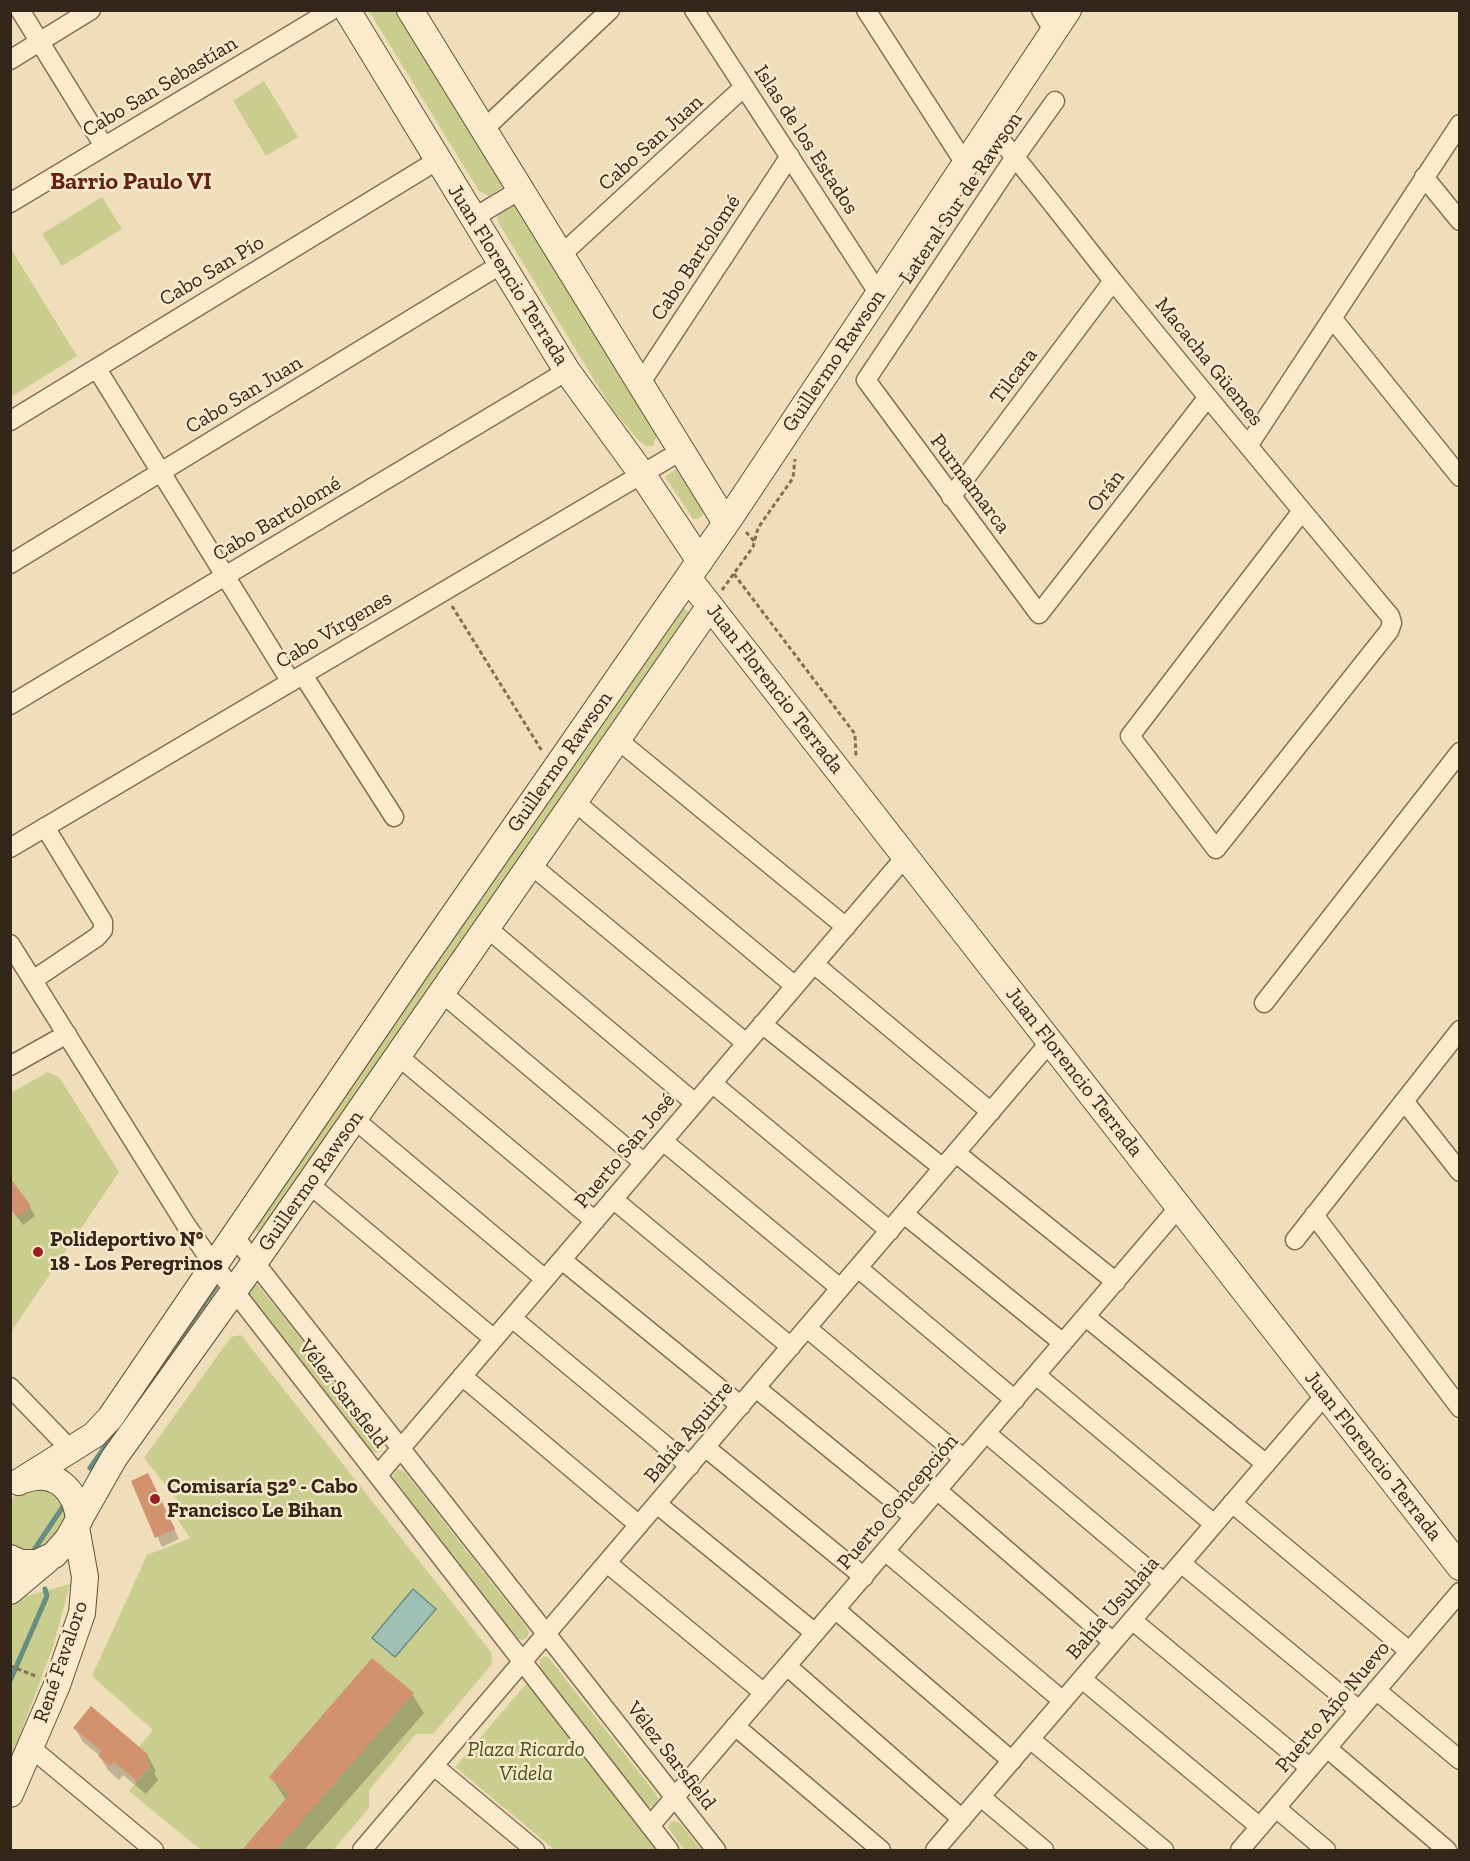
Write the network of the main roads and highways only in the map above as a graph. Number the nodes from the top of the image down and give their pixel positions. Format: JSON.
{"nodes":[{"id":1,"x":347,"y":10,"type":"edge"},
{"id":2,"x":410,"y":10,"type":"edge"},
{"id":3,"x":1068,"y":10,"type":"edge"},
{"id":4,"x":726,"y":523,"type":"junction"},
{"id":5,"x":694,"y":570,"type":"junction"},
{"id":6,"x":710,"y":606,"type":"junction"},
{"id":7,"x":15,"y":1486,"type":"edge"},
{"id":8,"x":77,"y":1524,"type":"junction"},
{"id":9,"x":10,"y":1558,"type":"edge"},
{"id":10,"x":49,"y":1559,"type":"junction"},
{"id":11,"x":1460,"y":1568,"type":"edge"},
{"id":12,"x":10,"y":1591,"type":"edge"},
{"id":13,"x":10,"y":1794,"type":"edge"}],
"edges":[{"from":1,"to":5,"type":"main road","name":"Juan Florencio Terrada"},
{"from":2,"to":4,"type":"main road"},
{"from":3,"to":4,"type":"main road","name":"Guillermo Rawson"},
{"from":4,"to":5,"type":"main road","name":"Guillermo Rawson"},
{"from":5,"to":6,"type":"main road","name":"Juan Florencio Terrada"},
{"from":5,"to":7,"type":"main road","name":"Guillermo Rawson"},
{"from":6,"to":8,"type":"main road","name":"Guillermo Rawson"},
{"from":6,"to":11,"type":"main road","name":"Juan Florencio Terrada"},
{"from":7,"to":8,"type":"main road","name":"René Favaloro"},
{"from":8,"to":10,"type":"main road","name":"Guillermo Rawson"},
{"from":8,"to":13,"type":"main road","name":"René Favaloro"},
{"from":9,"to":10,"type":"main road"},
{"from":10,"to":12,"type":"main road"}]}
